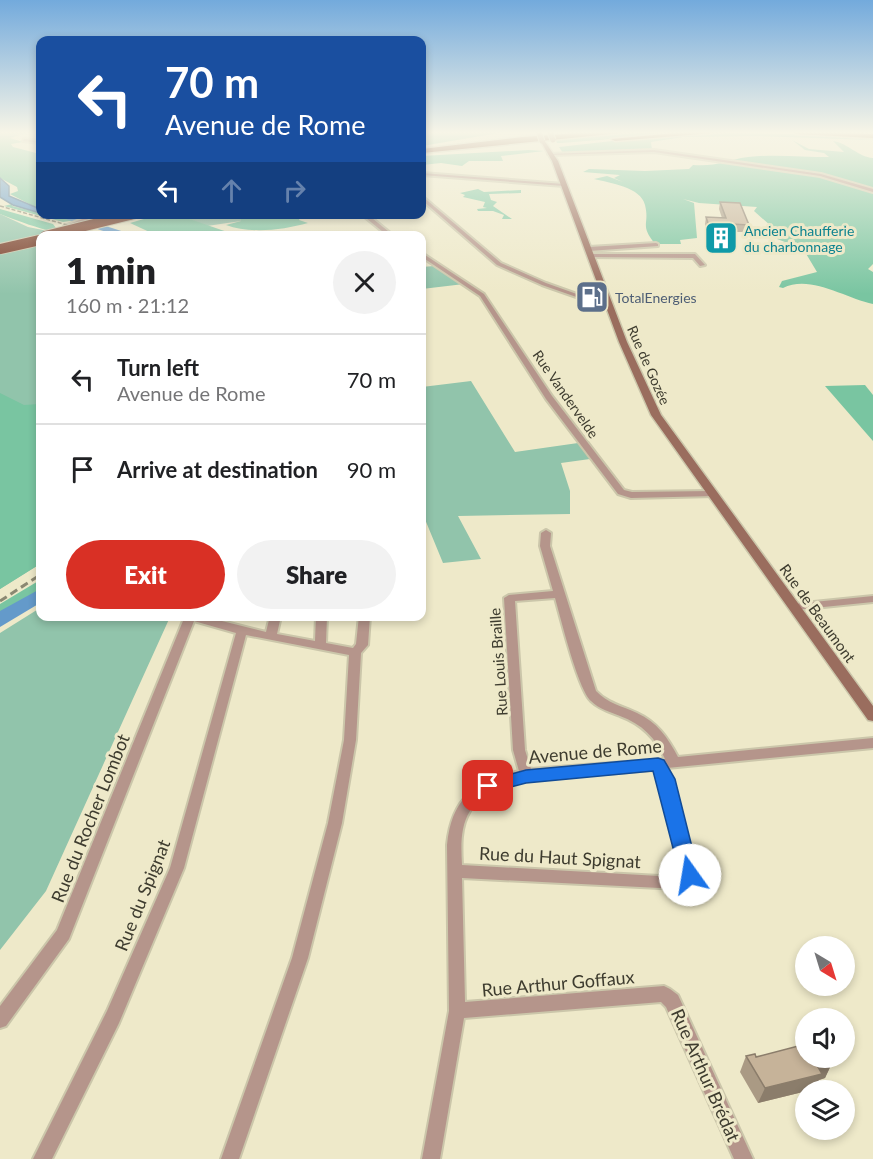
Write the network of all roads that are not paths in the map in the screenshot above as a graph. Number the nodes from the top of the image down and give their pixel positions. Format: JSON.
{"nodes":[{"id":1,"x":564,"y":186,"type":"edge"},
{"id":2,"x":426,"y":201,"type":"edge"},
{"id":3,"x":88,"y":219,"type":"edge"},
{"id":4,"x":123,"y":219,"type":"edge"},
{"id":5,"x":126,"y":219,"type":"edge"},
{"id":6,"x":370,"y":219,"type":"edge"},
{"id":7,"x":58,"y":231,"type":"edge"},
{"id":8,"x":68,"y":231,"type":"edge"},
{"id":9,"x":81,"y":231,"type":"edge"},
{"id":10,"x":385,"y":231,"type":"edge"},
{"id":11,"x":36,"y":240,"type":"edge"},
{"id":12,"x":36,"y":241,"type":"edge"},
{"id":13,"x":656,"y":245,"type":"dead end"},
{"id":14,"x":0,"y":247,"type":"edge"},
{"id":15,"x":590,"y":253,"type":"junction"},
{"id":16,"x":0,"y":254,"type":"edge"},
{"id":17,"x":426,"y":258,"type":"edge"},
{"id":18,"x":702,"y":266,"type":"dead end"},
{"id":19,"x":610,"y":307,"type":"junction"},
{"id":20,"x":712,"y":494,"type":"junction"},
{"id":21,"x":737,"y":528,"type":"joint"},
{"id":22,"x":546,"y":533,"type":"dead end"},
{"id":23,"x":559,"y":594,"type":"junction"},
{"id":24,"x":873,"y":599,"type":"edge"},
{"id":25,"x":794,"y":607,"type":"junction"},
{"id":26,"x":189,"y":621,"type":"edge"},
{"id":27,"x":212,"y":621,"type":"edge"},
{"id":28,"x":275,"y":621,"type":"edge"},
{"id":29,"x":322,"y":621,"type":"edge"},
{"id":30,"x":364,"y":621,"type":"edge"},
{"id":31,"x":234,"y":625,"type":"edge"},
{"id":32,"x":272,"y":636,"type":"junction"},
{"id":33,"x":320,"y":645,"type":"junction"},
{"id":34,"x":355,"y":652,"type":"junction"},
{"id":35,"x":873,"y":716,"type":"edge"},
{"id":36,"x":873,"y":743,"type":"edge"},
{"id":37,"x":674,"y":763,"type":"junction"},
{"id":38,"x":658,"y":764,"type":"junction"},
{"id":39,"x":526,"y":776,"type":"junction"},
{"id":40,"x":455,"y":871,"type":"junction"},
{"id":41,"x":664,"y":994,"type":"joint"},
{"id":42,"x":457,"y":1011,"type":"junction"},
{"id":43,"x":0,"y":1020,"type":"edge"},
{"id":44,"x":42,"y":1159,"type":"edge"},
{"id":45,"x":230,"y":1159,"type":"edge"},
{"id":46,"x":431,"y":1159,"type":"edge"},
{"id":47,"x":744,"y":1159,"type":"edge"}],
"edges":[{"from":1,"to":15,"type":"main road","name":"Rue de Gozée"},
{"from":2,"to":19,"type":"street"},
{"from":3,"to":7,"type":"street"},
{"from":4,"to":8,"type":"highway","bridge":true},
{"from":5,"to":9,"type":"highway","bridge":true},
{"from":6,"to":10,"type":"street"},
{"from":11,"to":14,"type":"highway","bridge":true},
{"from":12,"to":16,"type":"street"},
{"from":13,"to":15,"type":"street"},
{"from":15,"to":18,"type":"street"},
{"from":15,"to":19,"type":"main road","name":"Rue de Gozée"},
{"from":17,"to":20,"type":"street","name":"Rue Vandervelde"},
{"from":19,"to":20,"type":"main road","name":"Rue de Gozée"},
{"from":20,"to":21,"type":"main road","name":"Rue de Gozée"},
{"from":21,"to":25,"type":"main road","name":"Rue de Beaumont"},
{"from":22,"to":23,"type":"street"},
{"from":23,"to":37,"type":"street"},
{"from":23,"to":39,"type":"street","name":"Rue Louis Braille"},
{"from":24,"to":25,"type":"street"},
{"from":25,"to":35,"type":"main road","name":"Rue de Beaumont"},
{"from":26,"to":43,"type":"street","name":"Rue du Rocher Lombot"},
{"from":27,"to":31,"type":"street"},
{"from":28,"to":32,"type":"street"},
{"from":29,"to":33,"type":"street"},
{"from":30,"to":34,"type":"street"},
{"from":31,"to":32,"type":"street"},
{"from":31,"to":44,"type":"street","name":"Rue du Spignat"},
{"from":32,"to":33,"type":"street"},
{"from":33,"to":34,"type":"street"},
{"from":34,"to":45,"type":"street"},
{"from":36,"to":37,"type":"street","name":"Avenue de Rome"},
{"from":37,"to":38,"type":"street","name":"Avenue de Rome"},
{"from":38,"to":39,"type":"street","name":"Avenue de Rome"},
{"from":38,"to":40,"type":"street","name":"Rue du Haut Spignat"},
{"from":39,"to":40,"type":"street","name":"Avenue de Rome"},
{"from":40,"to":42,"type":"street","name":"Avenue de Rome"},
{"from":41,"to":42,"type":"street","name":"Rue Arthur Goffaux"},
{"from":41,"to":47,"type":"street","name":"Rue Arthur Brédat"},
{"from":42,"to":46,"type":"street","name":"Avenue de Rome"}]}
